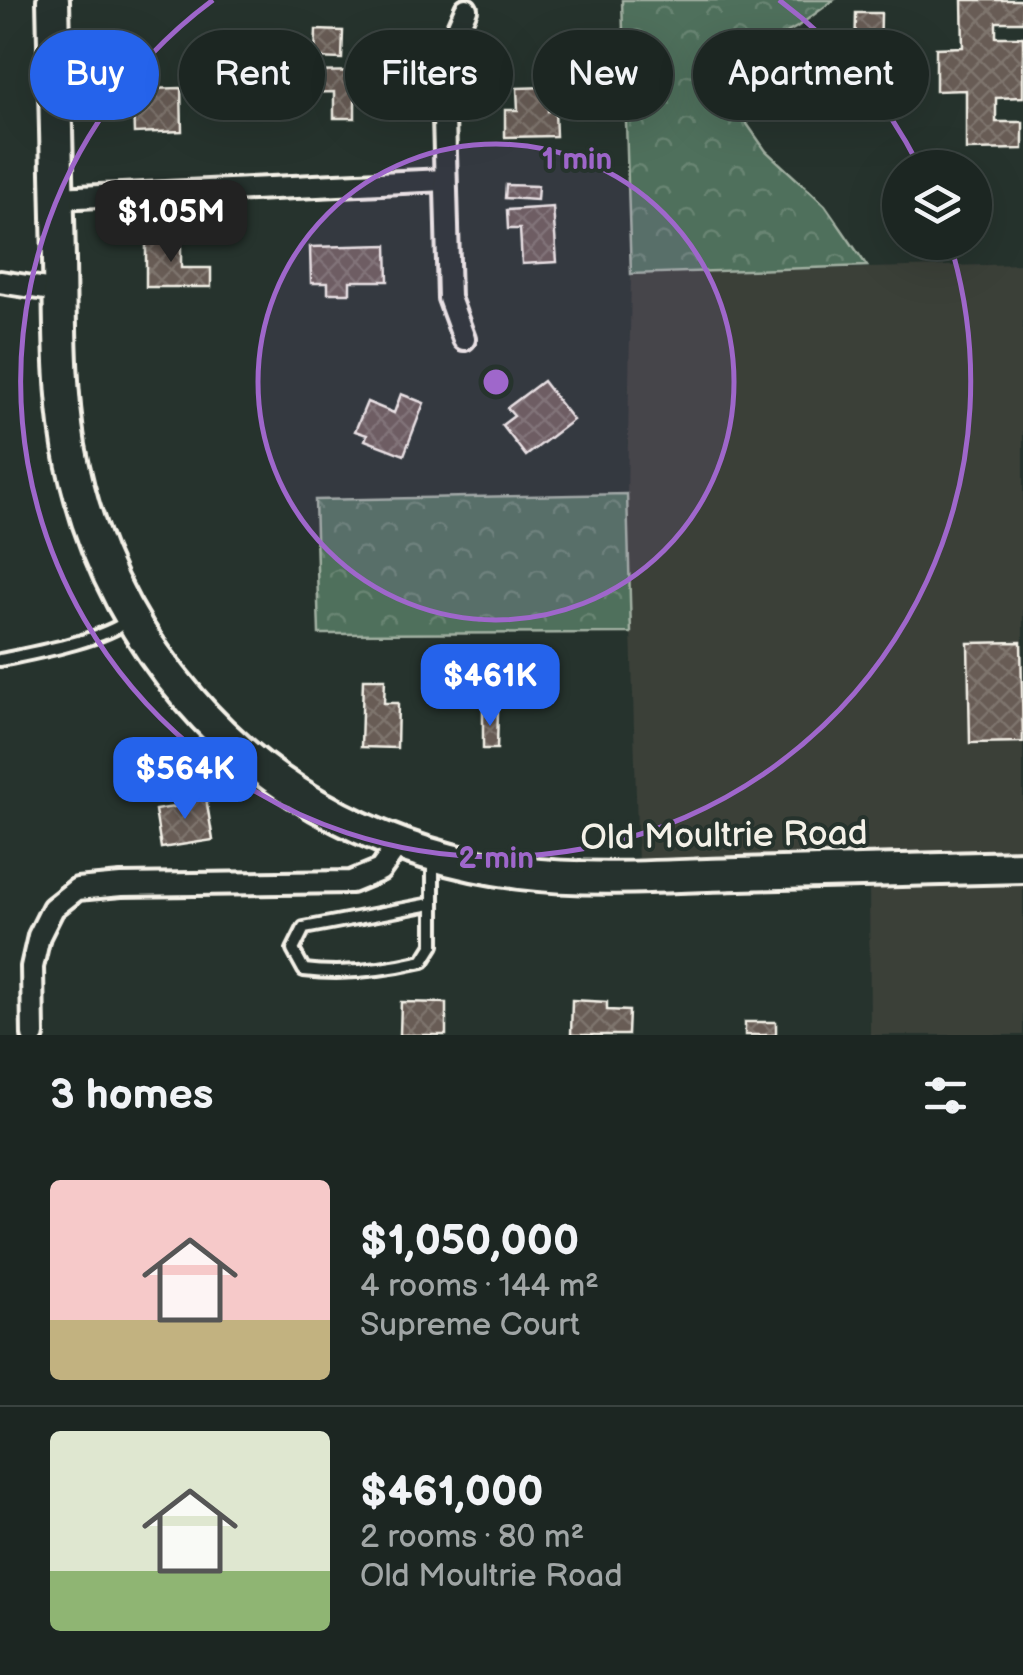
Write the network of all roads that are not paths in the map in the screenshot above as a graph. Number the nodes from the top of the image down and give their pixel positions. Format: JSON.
{"nodes":[{"id":1,"x":53,"y":0,"type":"edge"},
{"id":2,"x":466,"y":9,"type":"dead end"},
{"id":3,"x":446,"y":180,"type":"junction"},
{"id":4,"x":58,"y":198,"type":"junction"},
{"id":5,"x":0,"y":282,"type":"edge"},
{"id":6,"x":60,"y":291,"type":"junction"},
{"id":7,"x":464,"y":339,"type":"dead end"},
{"id":8,"x":132,"y":619,"type":"junction"},
{"id":9,"x":0,"y":660,"type":"edge"},
{"id":10,"x":398,"y":844,"type":"junction"},
{"id":11,"x":433,"y":856,"type":"junction"},
{"id":12,"x":1023,"y":867,"type":"edge"},
{"id":13,"x":432,"y":904,"type":"junction"},
{"id":14,"x":33,"y":1035,"type":"edge"}],
"edges":[{"from":1,"to":4,"type":"main road","name":"Old Moultrie Road"},
{"from":2,"to":3,"type":"street"},
{"from":3,"to":4,"type":"street"},
{"from":3,"to":7,"type":"street"},
{"from":4,"to":6,"type":"main road","name":"Old Moultrie Road"},
{"from":5,"to":6,"type":"street"},
{"from":6,"to":8,"type":"main road","name":"Old Moultrie Road"},
{"from":8,"to":9,"type":"lane"},
{"from":8,"to":10,"type":"main road","name":"Old Moultrie Road"},
{"from":10,"to":11,"type":"main road","name":"Old Moultrie Road"},
{"from":10,"to":14,"type":"street"},
{"from":11,"to":12,"type":"main road","name":"Old Moultrie Road"},
{"from":11,"to":13,"type":"lane"},
{"from":13,"to":13,"type":"lane"}]}
